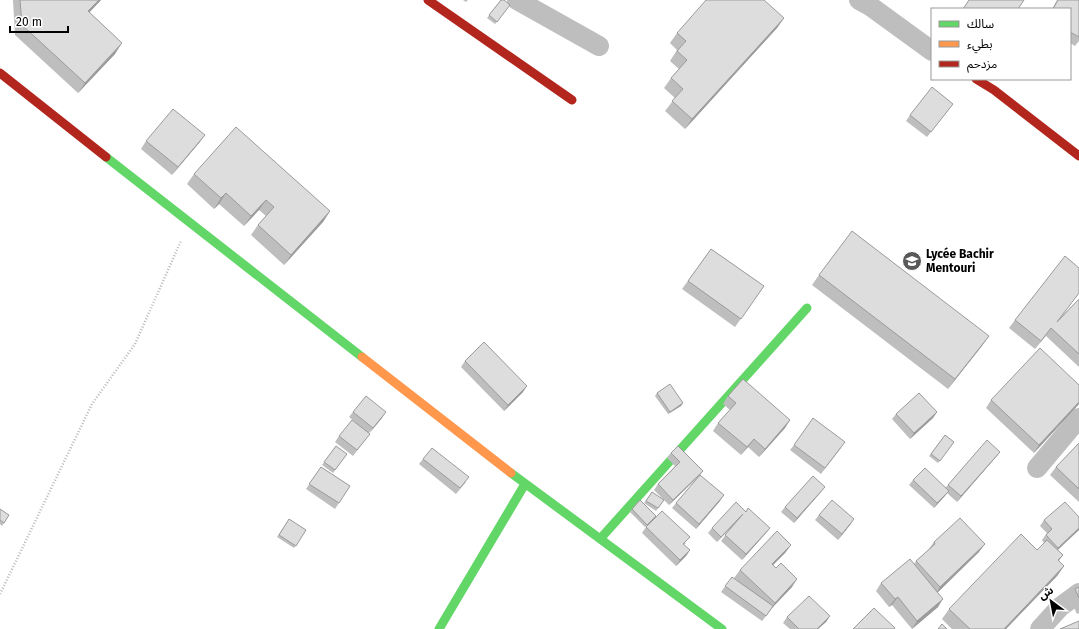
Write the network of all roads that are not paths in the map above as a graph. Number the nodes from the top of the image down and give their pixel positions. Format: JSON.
{"nodes":[{"id":1,"x":428,"y":0,"type":"edge"},
{"id":2,"x":859,"y":0,"type":"edge"},
{"id":3,"x":522,"y":1,"type":"edge"},
{"id":4,"x":599,"y":46,"type":"dead end"},
{"id":5,"x":931,"y":50,"type":"edge"},
{"id":6,"x":0,"y":73,"type":"edge"},
{"id":7,"x":978,"y":80,"type":"edge"},
{"id":8,"x":572,"y":100,"type":"dead end"},
{"id":9,"x":1079,"y":156,"type":"edge"},
{"id":10,"x":807,"y":308,"type":"dead end"},
{"id":11,"x":1079,"y":418,"type":"edge"},
{"id":12,"x":1037,"y":468,"type":"dead end"},
{"id":13,"x":524,"y":484,"type":"junction"},
{"id":14,"x":600,"y":539,"type":"junction"},
{"id":15,"x":1079,"y":594,"type":"edge"},
{"id":16,"x":439,"y":629,"type":"edge"},
{"id":17,"x":722,"y":629,"type":"edge"},
{"id":18,"x":1040,"y":629,"type":"edge"}],
"edges":[{"from":1,"to":8,"type":"street"},
{"from":2,"to":5,"type":"street"},
{"from":3,"to":4,"type":"street"},
{"from":6,"to":13,"type":"street"},
{"from":7,"to":9,"type":"street"},
{"from":10,"to":14,"type":"street"},
{"from":11,"to":12,"type":"street"},
{"from":13,"to":14,"type":"street"},
{"from":13,"to":16,"type":"street"},
{"from":14,"to":17,"type":"street"},
{"from":15,"to":18,"type":"street"}]}
